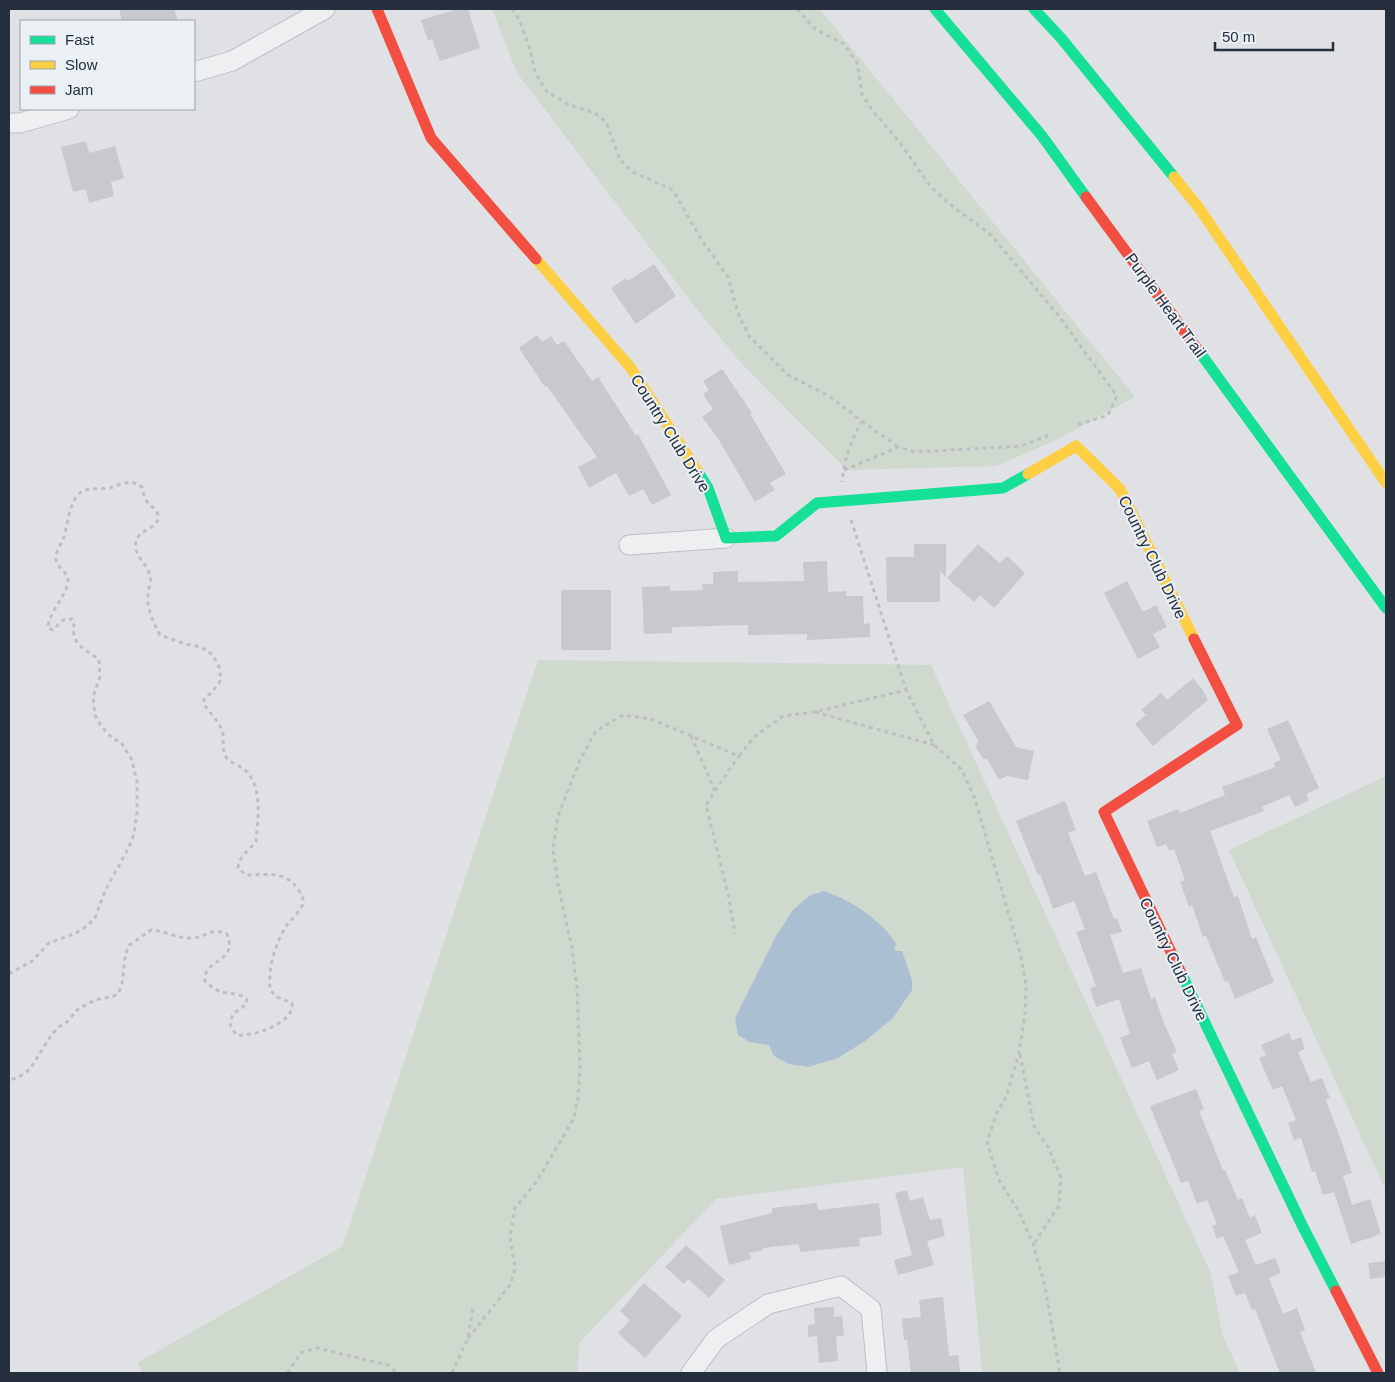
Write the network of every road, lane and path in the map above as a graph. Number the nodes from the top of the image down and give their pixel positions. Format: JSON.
{"nodes":[{"id":1,"x":325,"y":9,"type":"edge"},
{"id":2,"x":377,"y":9,"type":"edge"},
{"id":3,"x":512,"y":9,"type":"edge"},
{"id":4,"x":797,"y":9,"type":"edge"},
{"id":5,"x":935,"y":9,"type":"edge"},
{"id":6,"x":1034,"y":9,"type":"edge"},
{"id":7,"x":195,"y":72,"type":"edge"},
{"id":8,"x":66,"y":110,"type":"edge"},
{"id":9,"x":9,"y":123,"type":"edge"},
{"id":10,"x":862,"y":421,"type":"junction"},
{"id":11,"x":1072,"y":427,"type":"dead end"},
{"id":12,"x":1054,"y":433,"type":"dead end"},
{"id":13,"x":899,"y":447,"type":"junction"},
{"id":14,"x":843,"y":470,"type":"junction"},
{"id":15,"x":1386,"y":483,"type":"edge"},
{"id":16,"x":844,"y":501,"type":"junction"},
{"id":17,"x":726,"y":538,"type":"junction"},
{"id":18,"x":629,"y":545,"type":"dead end"},
{"id":19,"x":1386,"y":608,"type":"edge"},
{"id":20,"x":906,"y":690,"type":"junction"},
{"id":21,"x":814,"y":712,"type":"junction"},
{"id":22,"x":690,"y":736,"type":"junction"},
{"id":23,"x":934,"y":746,"type":"junction"},
{"id":24,"x":739,"y":756,"type":"junction"},
{"id":25,"x":715,"y":792,"type":"junction"},
{"id":26,"x":735,"y":934,"type":"dead end"},
{"id":27,"x":9,"y":974,"type":"edge"},
{"id":28,"x":1019,"y":1053,"type":"junction"},
{"id":29,"x":9,"y":1081,"type":"edge"},
{"id":30,"x":1034,"y":1244,"type":"junction"},
{"id":31,"x":473,"y":1308,"type":"dead end"},
{"id":32,"x":468,"y":1338,"type":"junction"},
{"id":33,"x":287,"y":1373,"type":"edge"},
{"id":34,"x":397,"y":1373,"type":"edge"},
{"id":35,"x":452,"y":1373,"type":"edge"},
{"id":36,"x":692,"y":1373,"type":"edge"},
{"id":37,"x":877,"y":1373,"type":"edge"},
{"id":38,"x":1060,"y":1373,"type":"edge"},
{"id":39,"x":1378,"y":1373,"type":"edge"}],
"edges":[{"from":1,"to":7,"type":"street"},
{"from":2,"to":17,"type":"main road","name":"Country Club Drive"},
{"from":3,"to":10,"type":"path"},
{"from":4,"to":11,"type":"path"},
{"from":5,"to":19,"type":"main road","name":"Purple Heart Trail"},
{"from":6,"to":15,"type":"main road"},
{"from":8,"to":9,"type":"street"},
{"from":10,"to":13,"type":"path"},
{"from":10,"to":14,"type":"path"},
{"from":12,"to":13,"type":"path"},
{"from":13,"to":14,"type":"path"},
{"from":14,"to":16,"type":"path"},
{"from":16,"to":17,"type":"main road","name":"Country Club Drive"},
{"from":16,"to":20,"type":"path"},
{"from":16,"to":39,"type":"main road","name":"Country Club Drive"},
{"from":17,"to":18,"type":"street"},
{"from":20,"to":21,"type":"path"},
{"from":20,"to":23,"type":"path"},
{"from":21,"to":23,"type":"path"},
{"from":21,"to":24,"type":"path"},
{"from":22,"to":24,"type":"path"},
{"from":22,"to":25,"type":"path"},
{"from":22,"to":32,"type":"path"},
{"from":23,"to":28,"type":"path"},
{"from":24,"to":25,"type":"path"},
{"from":25,"to":26,"type":"path"},
{"from":27,"to":29,"type":"path"},
{"from":28,"to":30,"type":"path"},
{"from":28,"to":30,"type":"path"},
{"from":30,"to":38,"type":"path"},
{"from":31,"to":32,"type":"path"},
{"from":32,"to":35,"type":"path"},
{"from":33,"to":34,"type":"path"},
{"from":36,"to":37,"type":"street"}]}
